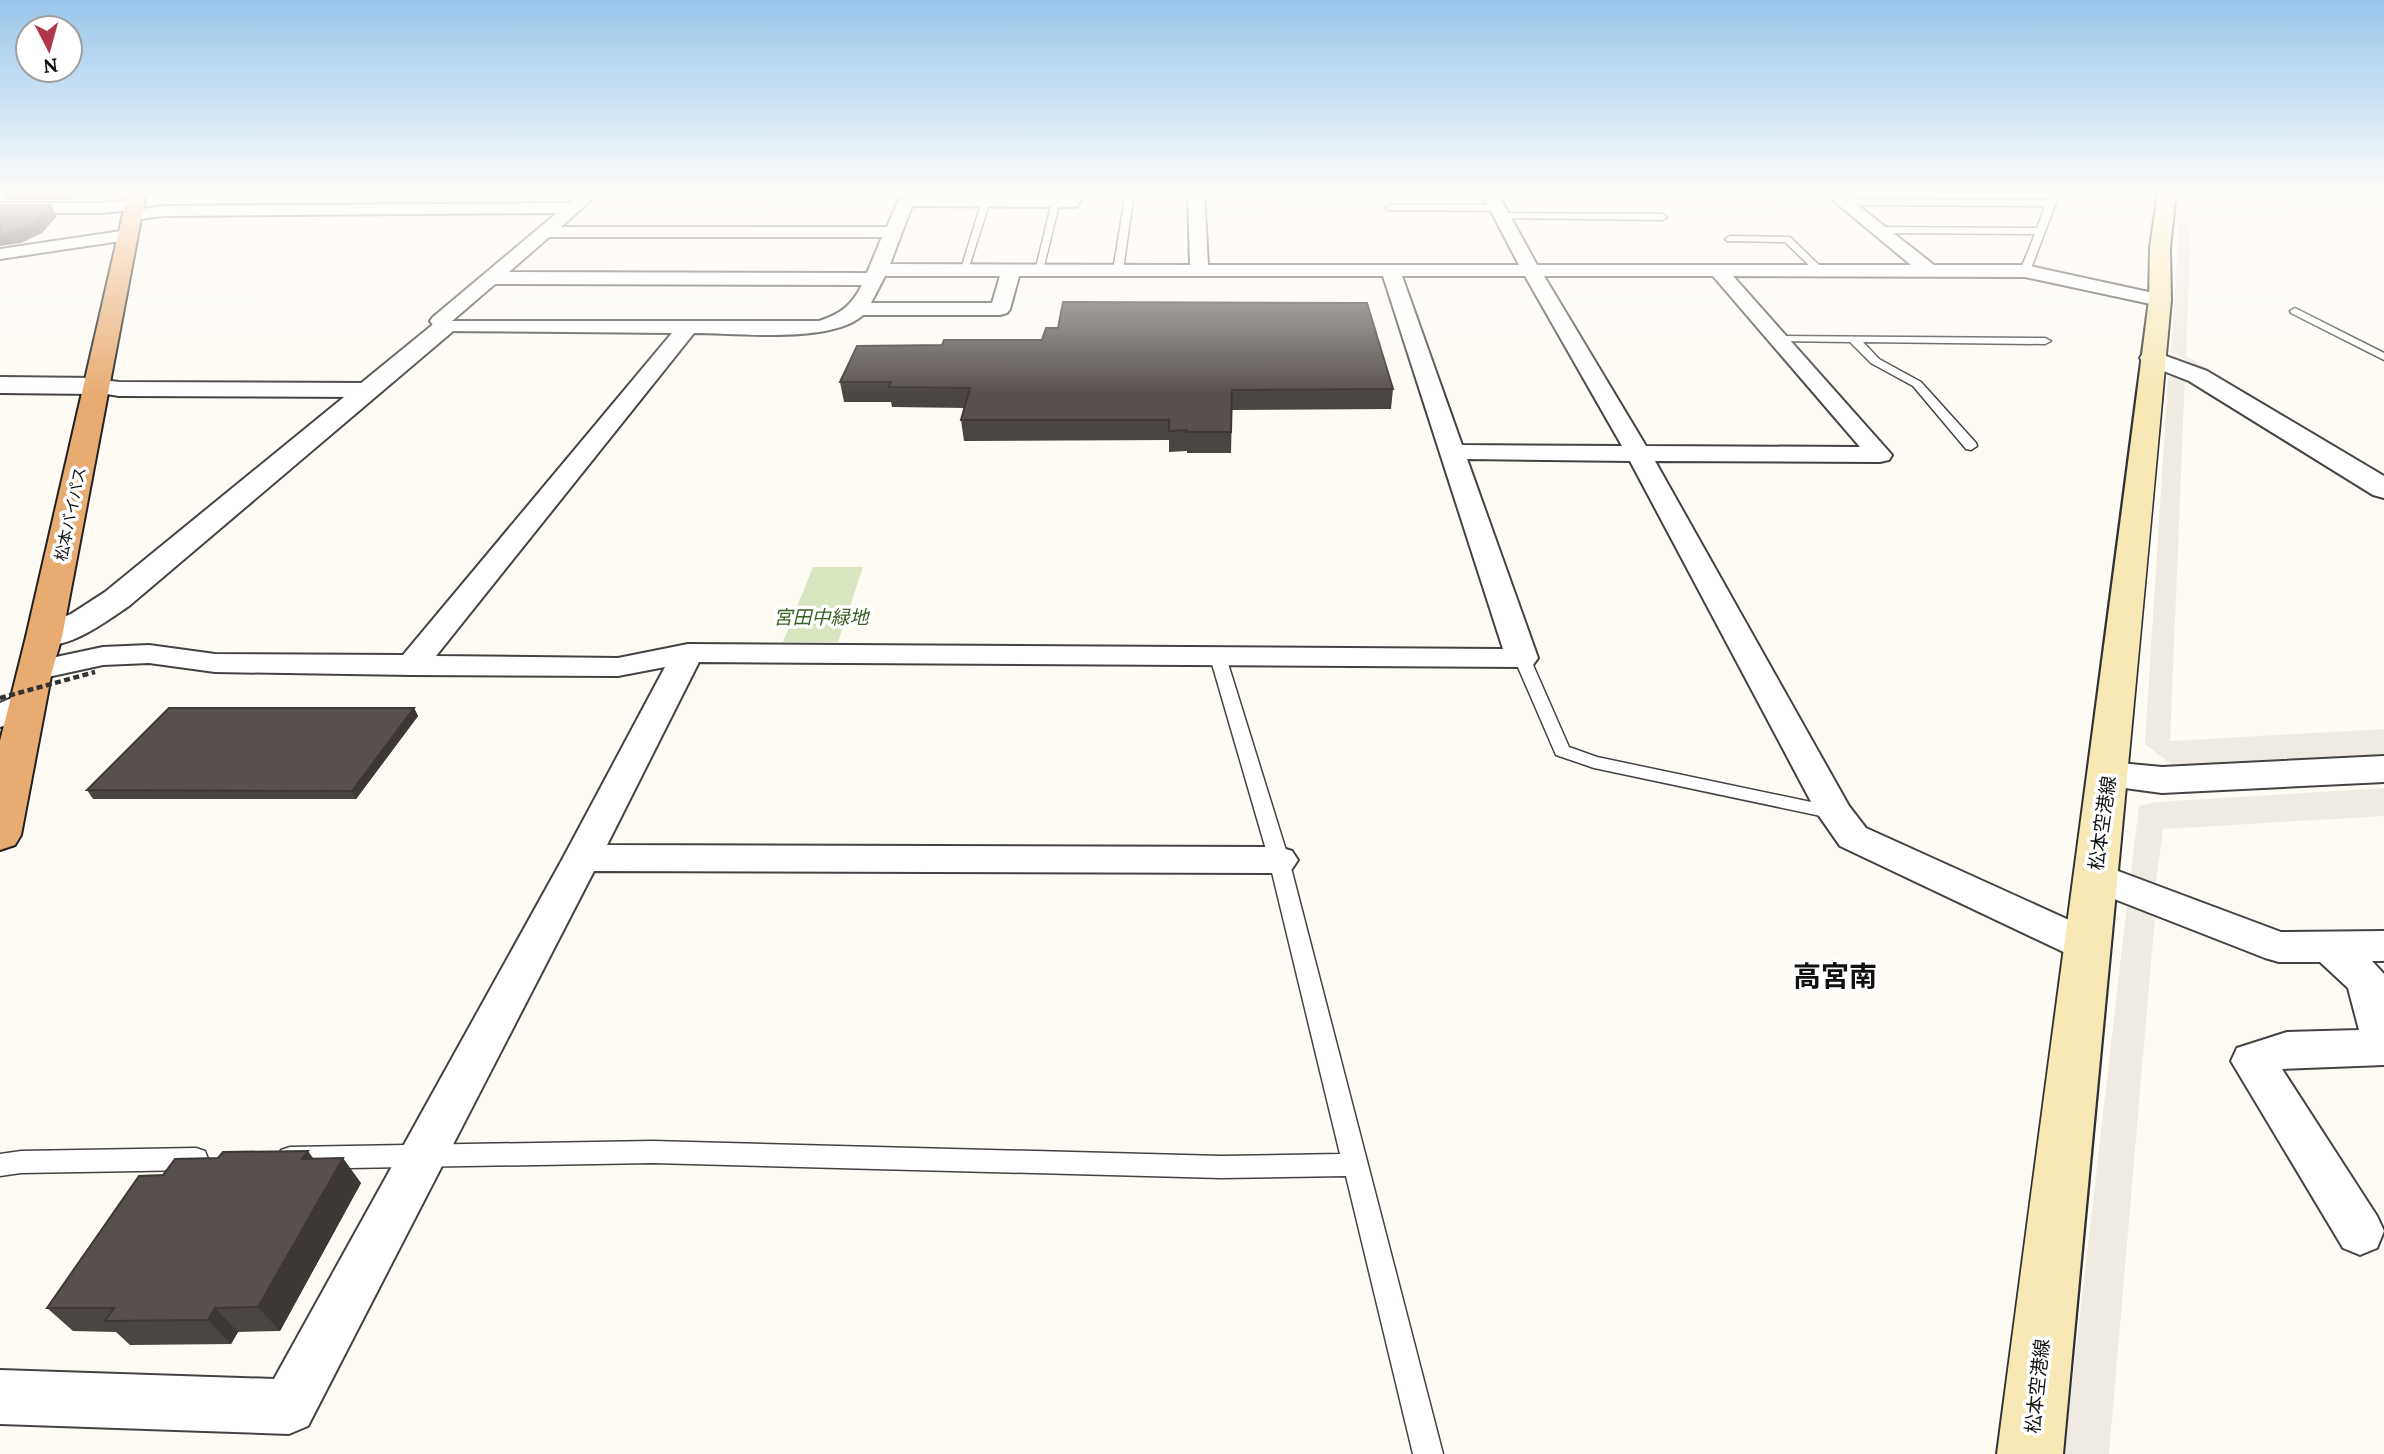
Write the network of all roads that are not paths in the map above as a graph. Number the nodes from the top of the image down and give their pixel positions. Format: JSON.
{"nodes":[{"id":1,"x":123,"y":260,"type":"edge"},
{"id":2,"x":511,"y":260,"type":"edge"},
{"id":3,"x":881,"y":260,"type":"edge"},
{"id":4,"x":966,"y":260,"type":"edge"},
{"id":5,"x":1041,"y":260,"type":"edge"},
{"id":6,"x":1120,"y":260,"type":"edge"},
{"id":7,"x":1199,"y":260,"type":"edge"},
{"id":8,"x":1525,"y":260,"type":"edge"},
{"id":9,"x":1809,"y":260,"type":"edge"},
{"id":10,"x":1915,"y":260,"type":"edge"},
{"id":11,"x":2030,"y":260,"type":"edge"},
{"id":12,"x":2160,"y":260,"type":"edge"},
{"id":13,"x":963,"y":270,"type":"junction"},
{"id":14,"x":1011,"y":270,"type":"junction"},
{"id":15,"x":1038,"y":270,"type":"junction"},
{"id":16,"x":1118,"y":270,"type":"junction"},
{"id":17,"x":1199,"y":270,"type":"junction"},
{"id":18,"x":1390,"y":270,"type":"junction"},
{"id":19,"x":1530,"y":270,"type":"junction"},
{"id":20,"x":1819,"y":270,"type":"junction"},
{"id":21,"x":1928,"y":270,"type":"junction"},
{"id":22,"x":1718,"y":271,"type":"junction"},
{"id":23,"x":2025,"y":271,"type":"junction"},
{"id":24,"x":875,"y":274,"type":"junction"},
{"id":25,"x":490,"y":278,"type":"junction"},
{"id":26,"x":2160,"y":300,"type":"junction"},
{"id":27,"x":858,"y":309,"type":"junction"},
{"id":28,"x":2295,"y":311,"type":"dead end"},
{"id":29,"x":444,"y":327,"type":"junction"},
{"id":30,"x":688,"y":327,"type":"junction"},
{"id":31,"x":1778,"y":339,"type":"junction"},
{"id":32,"x":1853,"y":339,"type":"junction"},
{"id":33,"x":2045,"y":341,"type":"dead end"},
{"id":34,"x":2384,"y":357,"type":"edge"},
{"id":35,"x":2152,"y":358,"type":"junction"},
{"id":36,"x":0,"y":385,"type":"edge"},
{"id":37,"x":96,"y":386,"type":"junction"},
{"id":38,"x":366,"y":390,"type":"junction"},
{"id":39,"x":1971,"y":446,"type":"dead end"},
{"id":40,"x":1453,"y":452,"type":"junction"},
{"id":41,"x":1639,"y":454,"type":"junction"},
{"id":42,"x":2384,"y":489,"type":"edge"},
{"id":43,"x":44,"y":637,"type":"junction"},
{"id":44,"x":688,"y":653,"type":"junction"},
{"id":45,"x":1218,"y":657,"type":"junction"},
{"id":46,"x":1521,"y":658,"type":"junction"},
{"id":47,"x":411,"y":666,"type":"junction"},
{"id":48,"x":20,"y":690,"type":"edge"},
{"id":49,"x":0,"y":717,"type":"edge"},
{"id":50,"x":2384,"y":769,"type":"edge"},
{"id":51,"x":2109,"y":775,"type":"junction"},
{"id":52,"x":1835,"y":813,"type":"junction"},
{"id":53,"x":0,"y":835,"type":"edge"},
{"id":54,"x":582,"y":858,"type":"junction"},
{"id":55,"x":1279,"y":859,"type":"junction"},
{"id":56,"x":2094,"y":876,"type":"junction"},
{"id":57,"x":2086,"y":945,"type":"junction"},
{"id":58,"x":2329,"y":946,"type":"junction"},
{"id":59,"x":2384,"y":946,"type":"edge"},
{"id":60,"x":2384,"y":1045,"type":"edge"},
{"id":61,"x":422,"y":1156,"type":"junction"},
{"id":62,"x":270,"y":1158,"type":"edge"},
{"id":63,"x":215,"y":1159,"type":"edge"},
{"id":64,"x":1357,"y":1165,"type":"junction"},
{"id":65,"x":0,"y":1166,"type":"edge"},
{"id":66,"x":2360,"y":1232,"type":"dead end"},
{"id":67,"x":0,"y":1397,"type":"edge"},
{"id":68,"x":1428,"y":1454,"type":"edge"},
{"id":69,"x":2030,"y":1454,"type":"edge"}],
"edges":[{"from":1,"to":37,"type":"highway","name":"松本バイパス"},
{"from":2,"to":25,"type":"street"},
{"from":3,"to":24,"type":"street"},
{"from":4,"to":13,"type":"lane"},
{"from":5,"to":15,"type":"lane"},
{"from":6,"to":16,"type":"lane"},
{"from":7,"to":17,"type":"street"},
{"from":8,"to":19,"type":"street"},
{"from":9,"to":20,"type":"lane"},
{"from":10,"to":21,"type":"street"},
{"from":11,"to":23,"type":"lane"},
{"from":12,"to":26,"type":"main road","name":"松本空港線"},
{"from":13,"to":14,"type":"street"},
{"from":13,"to":24,"type":"street"},
{"from":14,"to":15,"type":"street"},
{"from":14,"to":27,"type":"street"},
{"from":15,"to":16,"type":"street"},
{"from":16,"to":17,"type":"street"},
{"from":17,"to":18,"type":"street"},
{"from":18,"to":19,"type":"street"},
{"from":18,"to":40,"type":"street"},
{"from":19,"to":22,"type":"street"},
{"from":19,"to":41,"type":"street"},
{"from":20,"to":21,"type":"street"},
{"from":20,"to":22,"type":"street"},
{"from":21,"to":23,"type":"street"},
{"from":22,"to":31,"type":"street"},
{"from":23,"to":26,"type":"street"},
{"from":24,"to":25,"type":"street"},
{"from":24,"to":27,"type":"street"},
{"from":25,"to":29,"type":"street"},
{"from":26,"to":35,"type":"main road","name":"松本空港線"},
{"from":27,"to":30,"type":"street"},
{"from":28,"to":34,"type":"lane"},
{"from":29,"to":30,"type":"street"},
{"from":29,"to":38,"type":"street"},
{"from":30,"to":47,"type":"street"},
{"from":31,"to":32,"type":"lane"},
{"from":31,"to":41,"type":"street"},
{"from":32,"to":33,"type":"lane"},
{"from":32,"to":39,"type":"lane"},
{"from":35,"to":42,"type":"street"},
{"from":35,"to":51,"type":"main road","name":"松本空港線"},
{"from":36,"to":37,"type":"street"},
{"from":37,"to":38,"type":"street"},
{"from":37,"to":43,"type":"highway","name":"松本バイパス"},
{"from":38,"to":43,"type":"street"},
{"from":40,"to":41,"type":"street"},
{"from":40,"to":46,"type":"street"},
{"from":41,"to":52,"type":"street"},
{"from":43,"to":48,"type":"highway","name":"松本バイパス"},
{"from":44,"to":45,"type":"street"},
{"from":44,"to":47,"type":"street"},
{"from":44,"to":54,"type":"street"},
{"from":45,"to":46,"type":"street"},
{"from":45,"to":55,"type":"lane"},
{"from":46,"to":52,"type":"lane"},
{"from":47,"to":48,"type":"street"},
{"from":48,"to":49,"type":"street"},
{"from":48,"to":53,"type":"highway","name":"松本バイパス"},
{"from":50,"to":51,"type":"street"},
{"from":51,"to":56,"type":"main road","name":"松本空港線"},
{"from":52,"to":57,"type":"street"},
{"from":54,"to":55,"type":"street"},
{"from":54,"to":61,"type":"street"},
{"from":55,"to":64,"type":"lane"},
{"from":56,"to":57,"type":"main road","name":"松本空港線"},
{"from":56,"to":58,"type":"street"},
{"from":57,"to":69,"type":"main road","name":"松本空港線"},
{"from":58,"to":59,"type":"street"},
{"from":58,"to":60,"type":"street"},
{"from":60,"to":66,"type":"street"},
{"from":61,"to":62,"type":"lane"},
{"from":61,"to":64,"type":"lane"},
{"from":61,"to":67,"type":"street"},
{"from":63,"to":65,"type":"lane"},
{"from":64,"to":68,"type":"lane"}]}
